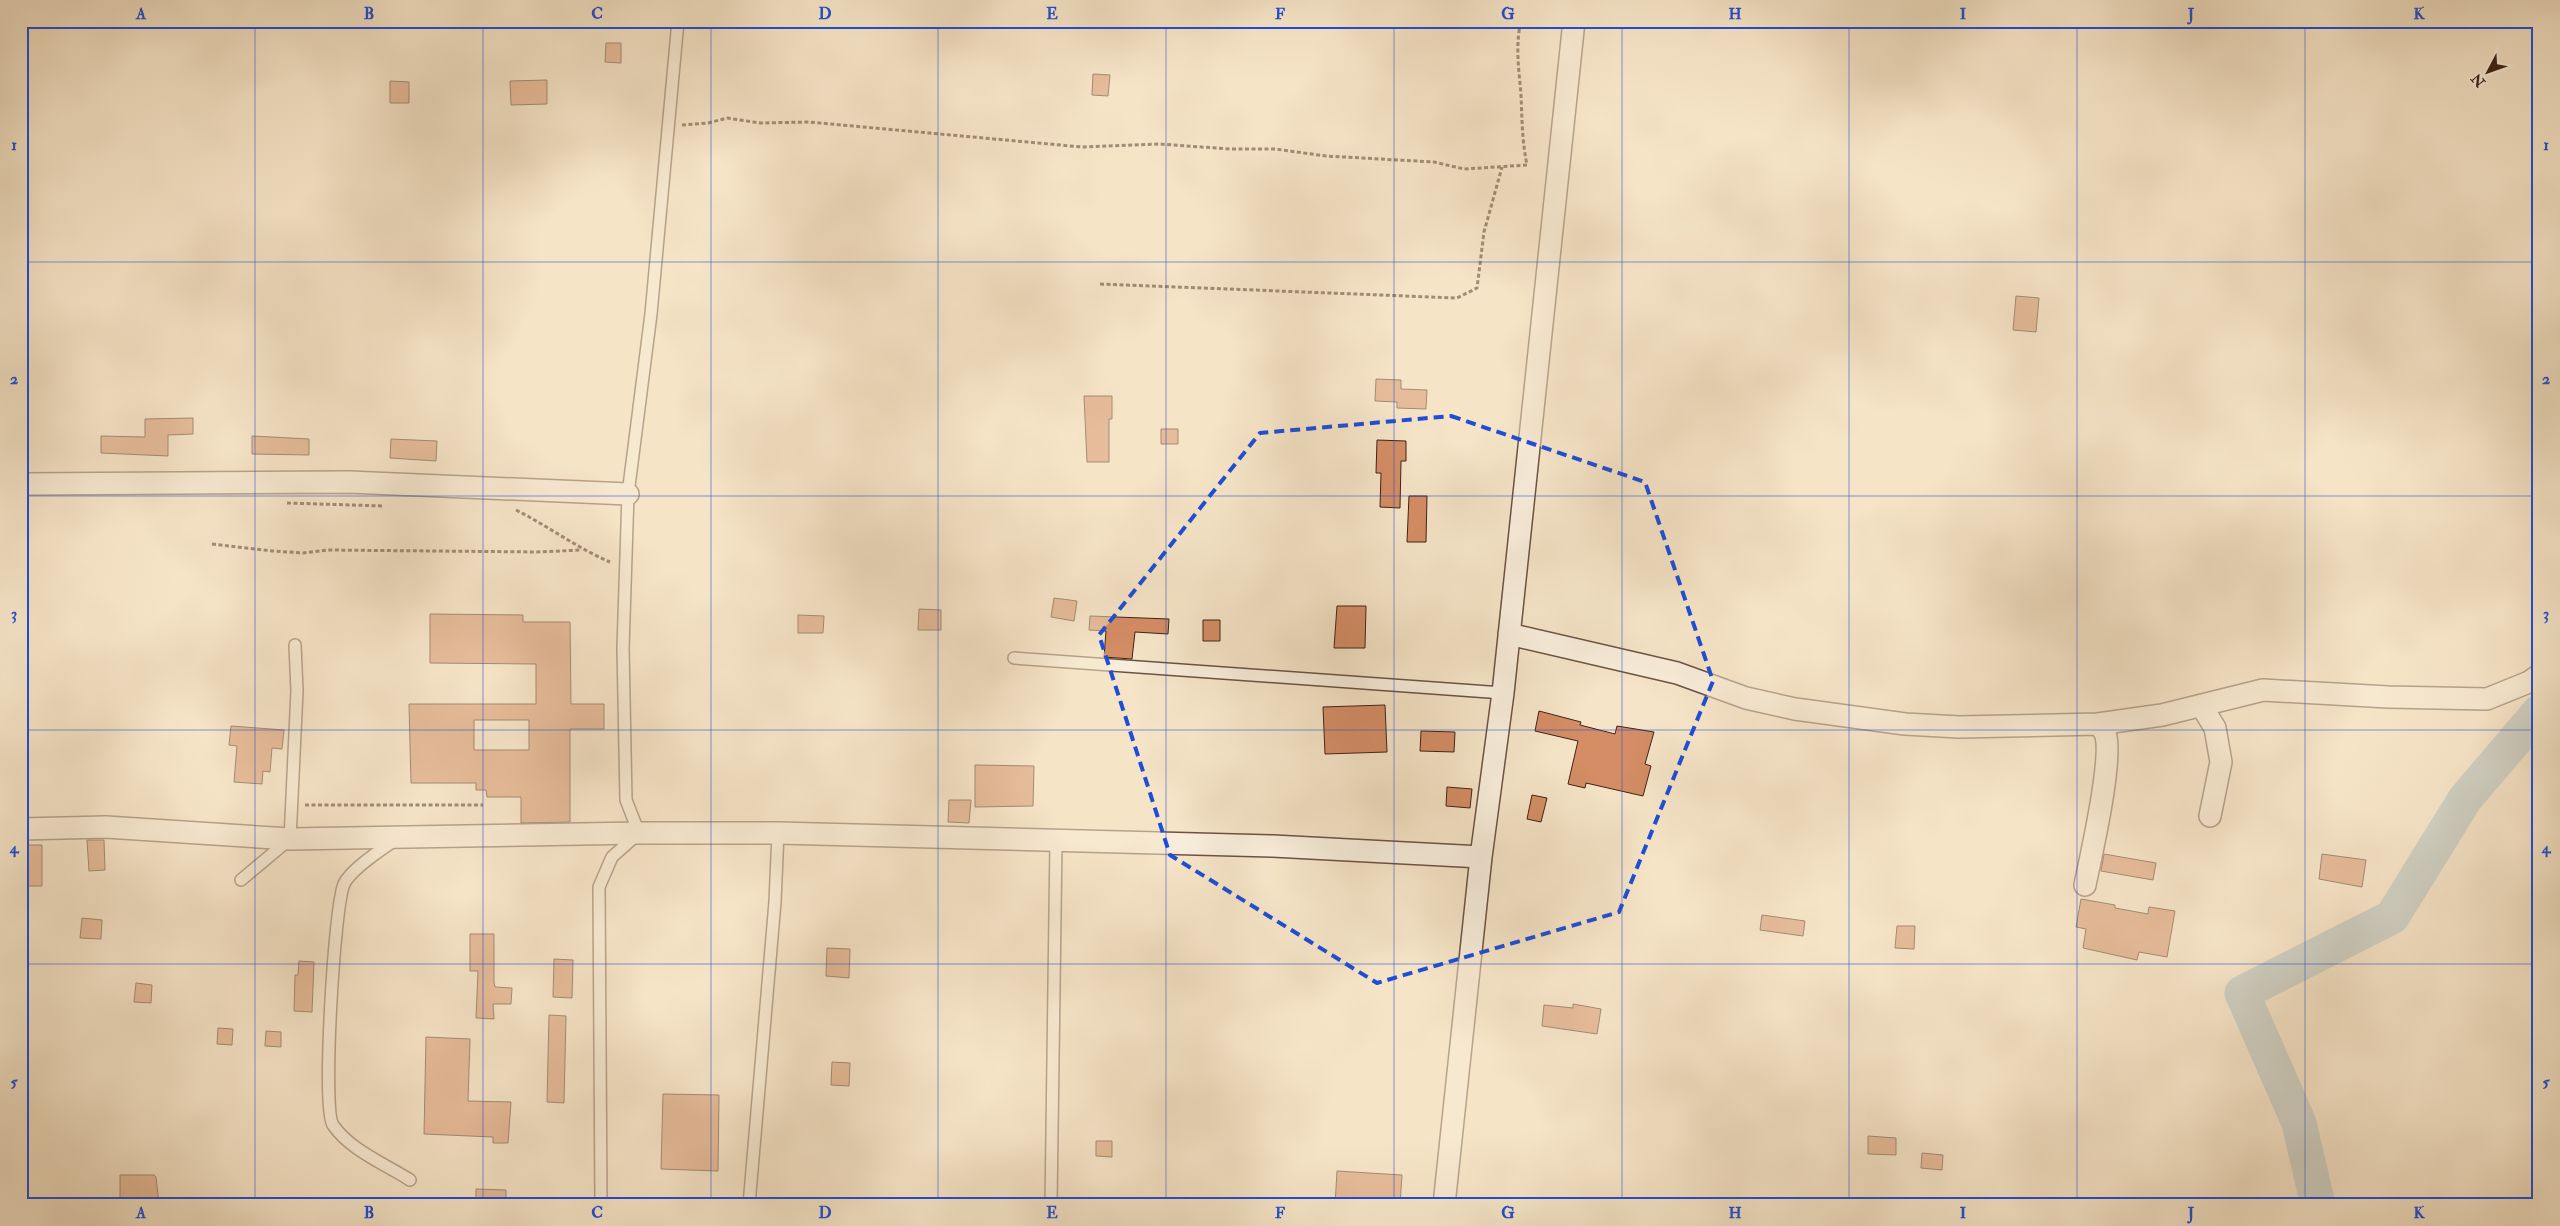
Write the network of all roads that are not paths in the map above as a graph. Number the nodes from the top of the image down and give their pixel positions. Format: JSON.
{"nodes":[{"id":1,"x":678,"y":21,"type":"edge"},
{"id":2,"x":1574,"y":21,"type":"edge"},
{"id":3,"x":21,"y":484,"type":"edge"},
{"id":4,"x":628,"y":494,"type":"junction"},
{"id":5,"x":1509,"y":634,"type":"junction"},
{"id":6,"x":294,"y":645,"type":"dead end"},
{"id":7,"x":1014,"y":658,"type":"dead end"},
{"id":8,"x":2539,"y":675,"type":"edge"},
{"id":9,"x":1503,"y":692,"type":"junction"},
{"id":10,"x":2201,"y":705,"type":"junction"},
{"id":11,"x":2098,"y":724,"type":"junction"},
{"id":12,"x":2210,"y":816,"type":"dead end"},
{"id":13,"x":21,"y":829,"type":"edge"},
{"id":14,"x":639,"y":833,"type":"junction"},
{"id":15,"x":778,"y":834,"type":"junction"},
{"id":16,"x":400,"y":837,"type":"junction"},
{"id":17,"x":290,"y":839,"type":"junction"},
{"id":18,"x":1056,"y":841,"type":"junction"},
{"id":19,"x":1481,"y":857,"type":"junction"},
{"id":20,"x":240,"y":880,"type":"dead end"},
{"id":21,"x":2085,"y":885,"type":"dead end"},
{"id":22,"x":410,"y":1180,"type":"dead end"},
{"id":23,"x":601,"y":1205,"type":"edge"},
{"id":24,"x":749,"y":1205,"type":"edge"},
{"id":25,"x":1051,"y":1205,"type":"edge"},
{"id":26,"x":1444,"y":1205,"type":"edge"}],
"edges":[{"from":1,"to":4,"type":"lane"},
{"from":2,"to":5,"type":"street"},
{"from":3,"to":4,"type":"street"},
{"from":4,"to":14,"type":"lane"},
{"from":5,"to":9,"type":"street"},
{"from":5,"to":11,"type":"street"},
{"from":6,"to":17,"type":"lane"},
{"from":7,"to":9,"type":"lane"},
{"from":8,"to":10,"type":"street"},
{"from":9,"to":19,"type":"street"},
{"from":10,"to":11,"type":"street"},
{"from":10,"to":12,"type":"street"},
{"from":11,"to":21,"type":"street"},
{"from":13,"to":17,"type":"street"},
{"from":14,"to":15,"type":"street"},
{"from":14,"to":16,"type":"street"},
{"from":14,"to":23,"type":"lane"},
{"from":15,"to":18,"type":"street"},
{"from":15,"to":24,"type":"lane"},
{"from":16,"to":17,"type":"street"},
{"from":16,"to":22,"type":"lane"},
{"from":17,"to":20,"type":"lane"},
{"from":18,"to":19,"type":"street"},
{"from":18,"to":25,"type":"lane"},
{"from":19,"to":26,"type":"street"}]}
